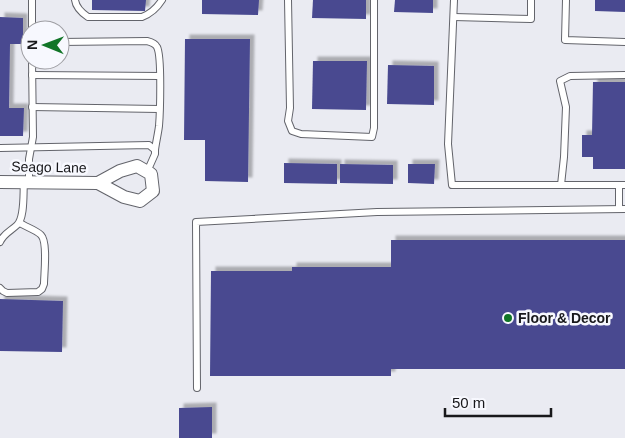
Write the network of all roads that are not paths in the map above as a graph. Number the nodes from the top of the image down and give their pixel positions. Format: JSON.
{"nodes":[{"id":1,"x":32,"y":0,"type":"edge"},
{"id":2,"x":75,"y":0,"type":"edge"},
{"id":3,"x":162,"y":0,"type":"edge"},
{"id":4,"x":288,"y":0,"type":"edge"},
{"id":5,"x":374,"y":0,"type":"edge"},
{"id":6,"x":454,"y":0,"type":"edge"},
{"id":7,"x":531,"y":0,"type":"edge"},
{"id":8,"x":566,"y":0,"type":"edge"},
{"id":9,"x":454,"y":17,"type":"junction"},
{"id":10,"x":32,"y":20,"type":"edge"},
{"id":11,"x":70,"y":42,"type":"edge"},
{"id":12,"x":625,"y":42,"type":"edge"},
{"id":13,"x":32,"y":70,"type":"edge"},
{"id":14,"x":32,"y":75,"type":"junction"},
{"id":15,"x":625,"y":75,"type":"edge"},
{"id":16,"x":160,"y":76,"type":"junction"},
{"id":17,"x":32,"y":107,"type":"junction"},
{"id":18,"x":159,"y":109,"type":"junction"},
{"id":19,"x":0,"y":148,"type":"edge"},
{"id":20,"x":30,"y":148,"type":"junction"},
{"id":21,"x":154,"y":150,"type":"junction"},
{"id":22,"x":147,"y":172,"type":"junction"},
{"id":23,"x":0,"y":182,"type":"edge"},
{"id":24,"x":27,"y":182,"type":"junction"},
{"id":25,"x":98,"y":183,"type":"junction"},
{"id":26,"x":561,"y":185,"type":"junction"},
{"id":27,"x":622,"y":185,"type":"edge"},
{"id":28,"x":622,"y":209,"type":"edge"},
{"id":29,"x":20,"y":223,"type":"junction"},
{"id":30,"x":0,"y":242,"type":"edge"},
{"id":31,"x":0,"y":288,"type":"edge"},
{"id":32,"x":198,"y":388,"type":"dead end"}],
"edges":[{"from":1,"to":10,"type":"lane"},
{"from":2,"to":3,"type":"lane"},
{"from":4,"to":5,"type":"lane"},
{"from":6,"to":9,"type":"lane"},
{"from":7,"to":9,"type":"lane"},
{"from":8,"to":12,"type":"lane"},
{"from":9,"to":26,"type":"lane"},
{"from":11,"to":16,"type":"lane"},
{"from":13,"to":14,"type":"lane"},
{"from":14,"to":16,"type":"lane"},
{"from":14,"to":17,"type":"lane"},
{"from":15,"to":26,"type":"lane"},
{"from":16,"to":18,"type":"lane"},
{"from":17,"to":18,"type":"lane"},
{"from":17,"to":20,"type":"lane"},
{"from":18,"to":21,"type":"lane"},
{"from":19,"to":20,"type":"lane"},
{"from":20,"to":21,"type":"lane"},
{"from":20,"to":24,"type":"lane"},
{"from":21,"to":22,"type":"lane"},
{"from":22,"to":25,"type":"street","name":"Seago Lane"},
{"from":22,"to":25,"type":"street","name":"Seago Lane"},
{"from":23,"to":24,"type":"street","name":"Seago Lane"},
{"from":24,"to":25,"type":"street","name":"Seago Lane"},
{"from":24,"to":29,"type":"lane"},
{"from":26,"to":27,"type":"lane"},
{"from":27,"to":28,"type":"lane"},
{"from":28,"to":32,"type":"lane"},
{"from":29,"to":30,"type":"lane"},
{"from":29,"to":31,"type":"lane"}]}
